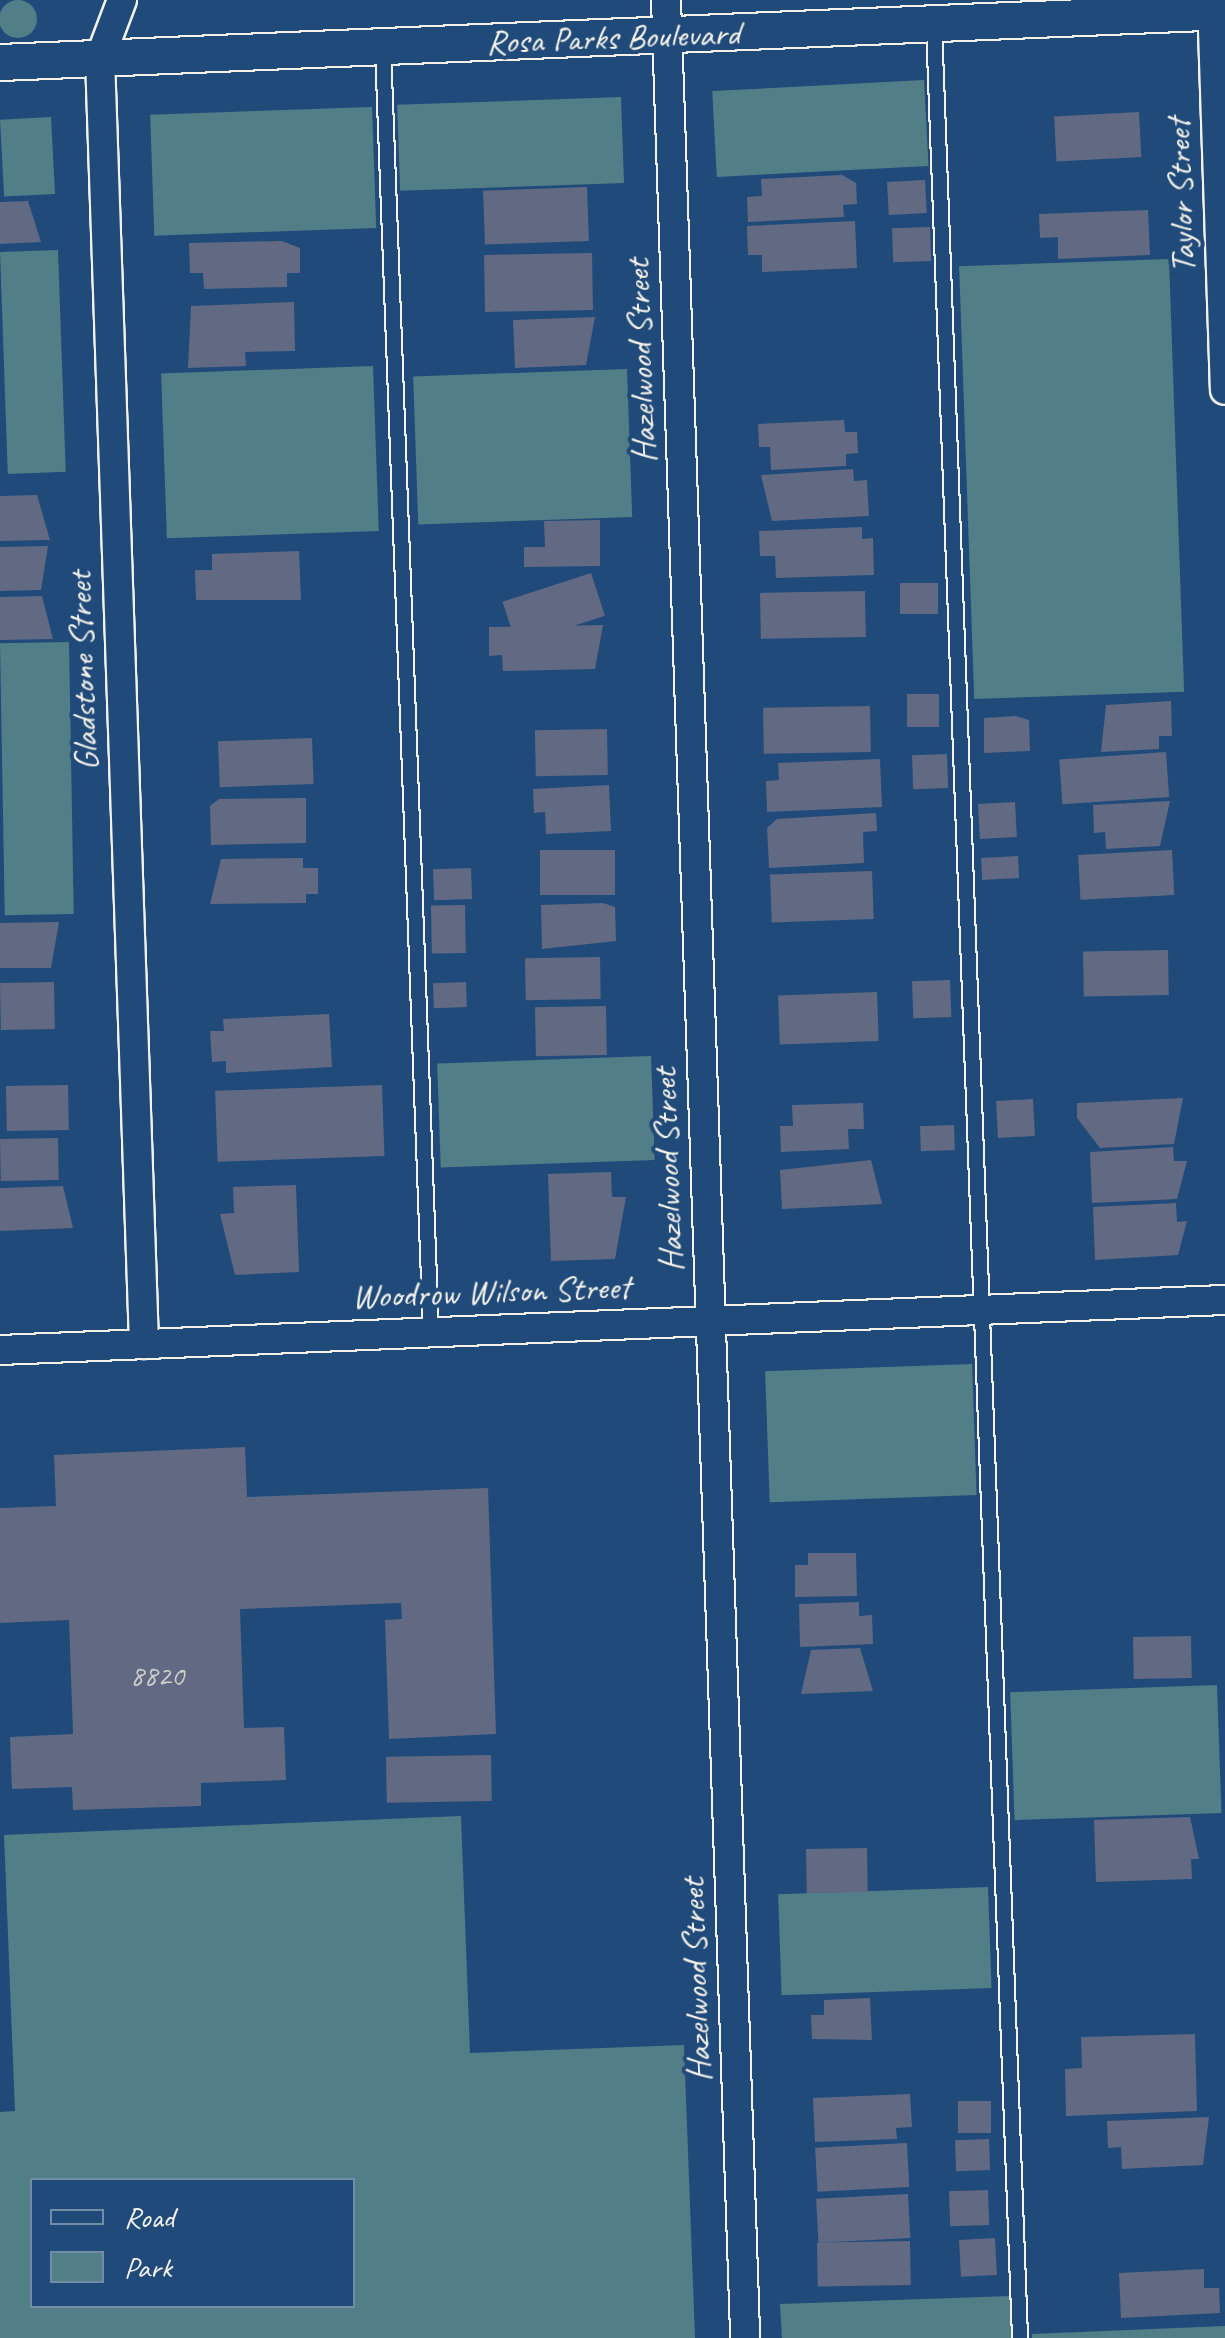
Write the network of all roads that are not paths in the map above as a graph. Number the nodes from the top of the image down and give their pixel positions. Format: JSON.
{"nodes":[{"id":1,"x":122,"y":0,"type":"edge"},
{"id":2,"x":1217,"y":8,"type":"edge"},
{"id":3,"x":667,"y":18,"type":"edge"},
{"id":4,"x":934,"y":24,"type":"junction"},
{"id":5,"x":383,"y":48,"type":"junction"},
{"id":6,"x":100,"y":58,"type":"junction"},
{"id":7,"x":0,"y":62,"type":"edge"},
{"id":8,"x":1225,"y":390,"type":"edge"},
{"id":9,"x":1225,"y":1300,"type":"edge"},
{"id":10,"x":983,"y":1313,"type":"junction"},
{"id":11,"x":710,"y":1320,"type":"junction"},
{"id":12,"x":431,"y":1332,"type":"junction"},
{"id":13,"x":144,"y":1344,"type":"junction"},
{"id":14,"x":0,"y":1350,"type":"edge"},
{"id":15,"x":745,"y":2338,"type":"edge"},
{"id":16,"x":1020,"y":2338,"type":"edge"}],
"edges":[{"from":1,"to":6,"type":"street","name":"Gladstone Street"},
{"from":2,"to":4,"type":"street","name":"Rosa Parks Boulevard"},
{"from":2,"to":8,"type":"street","name":"Taylor Street"},
{"from":3,"to":4,"type":"street","name":"Rosa Parks Boulevard"},
{"from":3,"to":5,"type":"street","name":"Rosa Parks Boulevard"},
{"from":3,"to":11,"type":"street","name":"Hazelwood Street"},
{"from":4,"to":10,"type":"lane"},
{"from":5,"to":6,"type":"street","name":"Rosa Parks Boulevard"},
{"from":5,"to":12,"type":"lane"},
{"from":6,"to":7,"type":"street","name":"Rosa Parks Boulevard"},
{"from":6,"to":13,"type":"street","name":"Gladstone Street"},
{"from":9,"to":10,"type":"street","name":"Woodrow Wilson Street"},
{"from":10,"to":11,"type":"street","name":"Woodrow Wilson Street"},
{"from":10,"to":16,"type":"lane"},
{"from":11,"to":12,"type":"street","name":"Woodrow Wilson Street"},
{"from":11,"to":15,"type":"street","name":"Hazelwood Street"},
{"from":12,"to":13,"type":"street","name":"Woodrow Wilson Street"},
{"from":13,"to":14,"type":"street","name":"Woodrow Wilson Street"}]}
